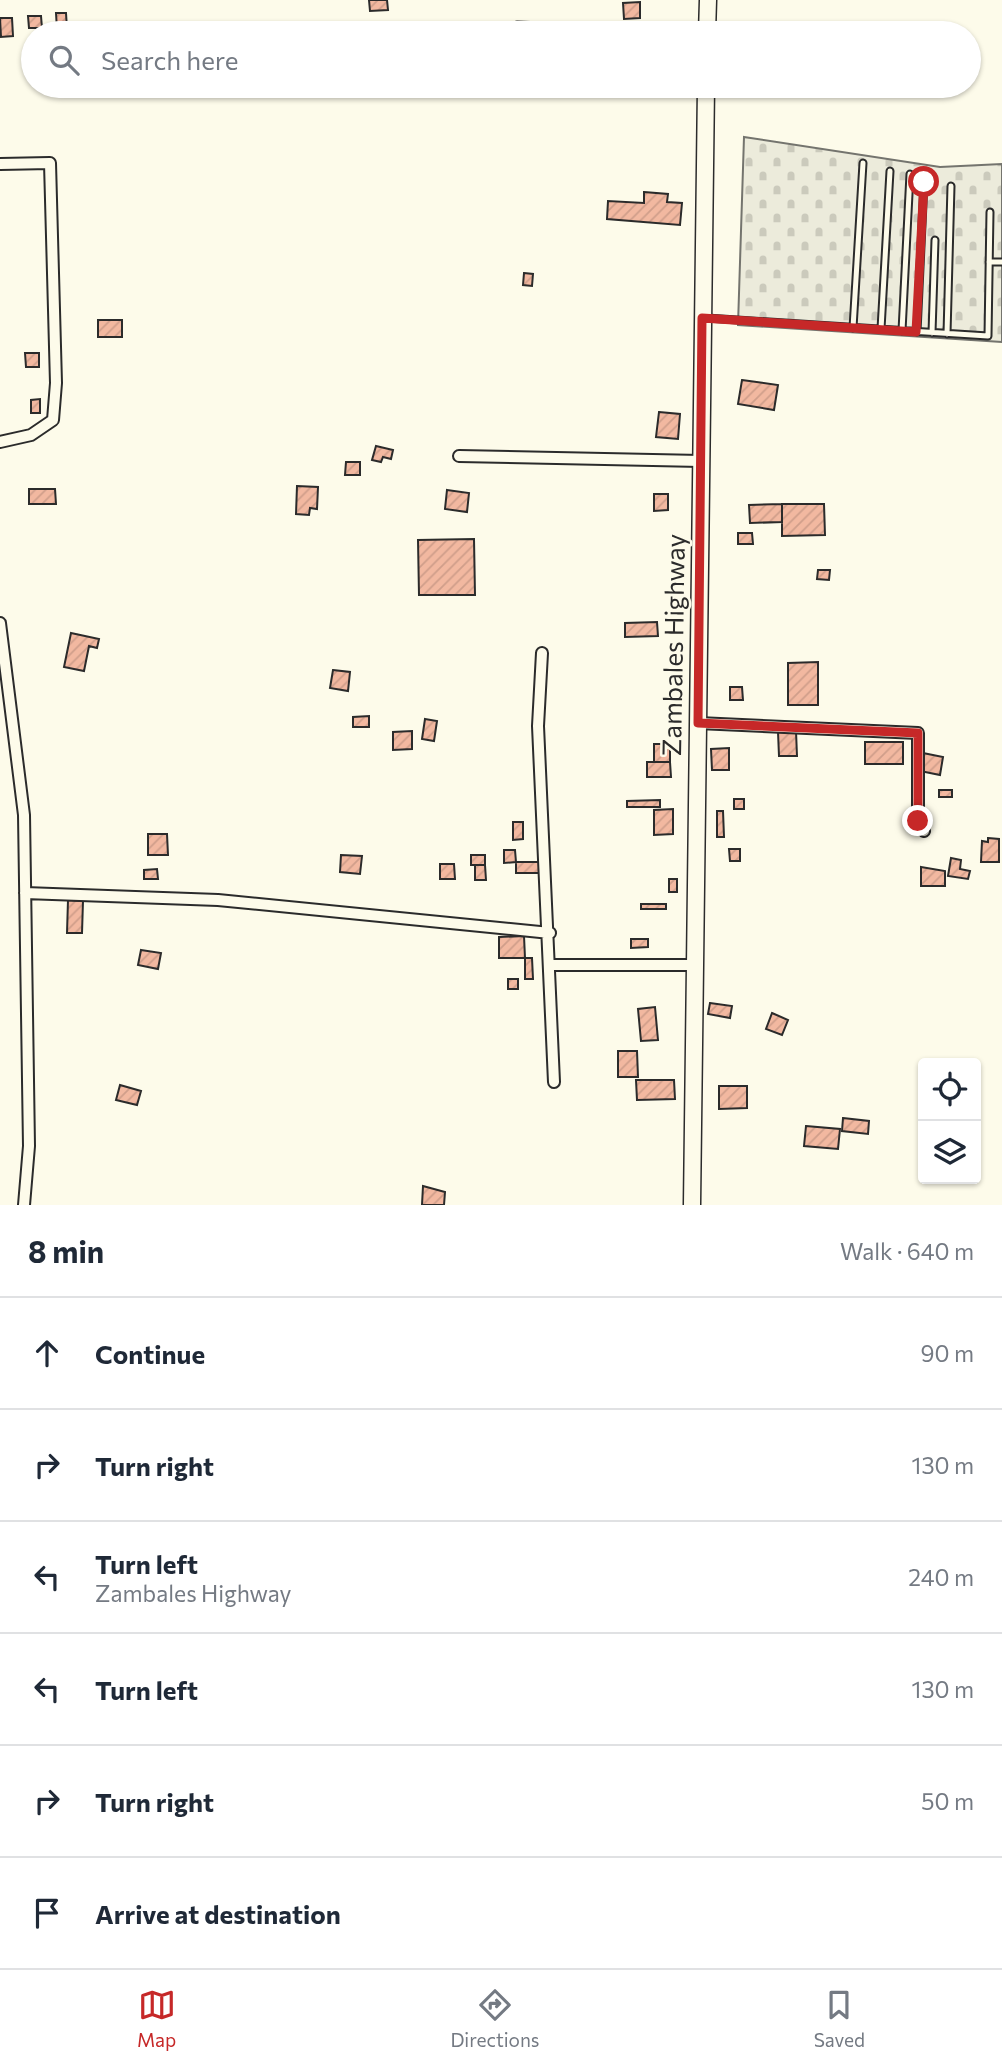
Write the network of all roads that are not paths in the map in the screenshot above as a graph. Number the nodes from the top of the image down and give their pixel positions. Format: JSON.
{"nodes":[{"id":1,"x":708,"y":0,"type":"edge"},
{"id":2,"x":707,"y":21,"type":"edge"},
{"id":3,"x":706,"y":98,"type":"edge"},
{"id":4,"x":863,"y":163,"type":"dead end"},
{"id":5,"x":0,"y":164,"type":"edge"},
{"id":6,"x":890,"y":171,"type":"dead end"},
{"id":7,"x":910,"y":174,"type":"dead end"},
{"id":8,"x":924,"y":182,"type":"dead end"},
{"id":9,"x":951,"y":186,"type":"dead end"},
{"id":10,"x":990,"y":212,"type":"dead end"},
{"id":11,"x":935,"y":240,"type":"dead end"},
{"id":12,"x":989,"y":262,"type":"junction"},
{"id":13,"x":1002,"y":262,"type":"edge"},
{"id":14,"x":702,"y":318,"type":"junction"},
{"id":15,"x":853,"y":328,"type":"junction"},
{"id":16,"x":881,"y":329,"type":"junction"},
{"id":17,"x":902,"y":331,"type":"junction"},
{"id":18,"x":916,"y":332,"type":"junction"},
{"id":19,"x":932,"y":333,"type":"junction"},
{"id":20,"x":947,"y":334,"type":"junction"},
{"id":21,"x":0,"y":442,"type":"edge"},
{"id":22,"x":459,"y":456,"type":"dead end"},
{"id":23,"x":701,"y":461,"type":"junction"},
{"id":24,"x":0,"y":623,"type":"edge"},
{"id":25,"x":542,"y":653,"type":"dead end"},
{"id":26,"x":698,"y":723,"type":"junction"},
{"id":27,"x":924,"y":831,"type":"dead end"},
{"id":28,"x":25,"y":893,"type":"junction"},
{"id":29,"x":550,"y":933,"type":"junction"},
{"id":30,"x":551,"y":965,"type":"junction"},
{"id":31,"x":695,"y":965,"type":"junction"},
{"id":32,"x":554,"y":1082,"type":"dead end"},
{"id":33,"x":24,"y":1205,"type":"edge"},
{"id":34,"x":692,"y":1205,"type":"edge"}],
"edges":[{"from":1,"to":2,"type":"main road"},
{"from":3,"to":14,"type":"main road","name":"Zambales Highway"},
{"from":4,"to":15,"type":"lane"},
{"from":5,"to":21,"type":"street"},
{"from":6,"to":16,"type":"lane"},
{"from":7,"to":17,"type":"lane"},
{"from":8,"to":18,"type":"lane"},
{"from":9,"to":20,"type":"lane"},
{"from":10,"to":12,"type":"lane"},
{"from":11,"to":19,"type":"lane"},
{"from":12,"to":13,"type":"lane"},
{"from":12,"to":20,"type":"lane"},
{"from":14,"to":15,"type":"lane"},
{"from":14,"to":23,"type":"main road","name":"Zambales Highway"},
{"from":15,"to":16,"type":"lane"},
{"from":16,"to":17,"type":"lane"},
{"from":17,"to":18,"type":"lane"},
{"from":18,"to":19,"type":"lane"},
{"from":19,"to":20,"type":"lane"},
{"from":22,"to":23,"type":"street"},
{"from":23,"to":26,"type":"main road","name":"Zambales Highway"},
{"from":24,"to":28,"type":"street"},
{"from":25,"to":29,"type":"street"},
{"from":26,"to":27,"type":"street"},
{"from":26,"to":31,"type":"main road","name":"Zambales Highway"},
{"from":28,"to":29,"type":"street"},
{"from":28,"to":33,"type":"street"},
{"from":29,"to":30,"type":"street"},
{"from":30,"to":31,"type":"street"},
{"from":30,"to":32,"type":"street"},
{"from":31,"to":34,"type":"main road","name":"Zambales Highway"}]}
